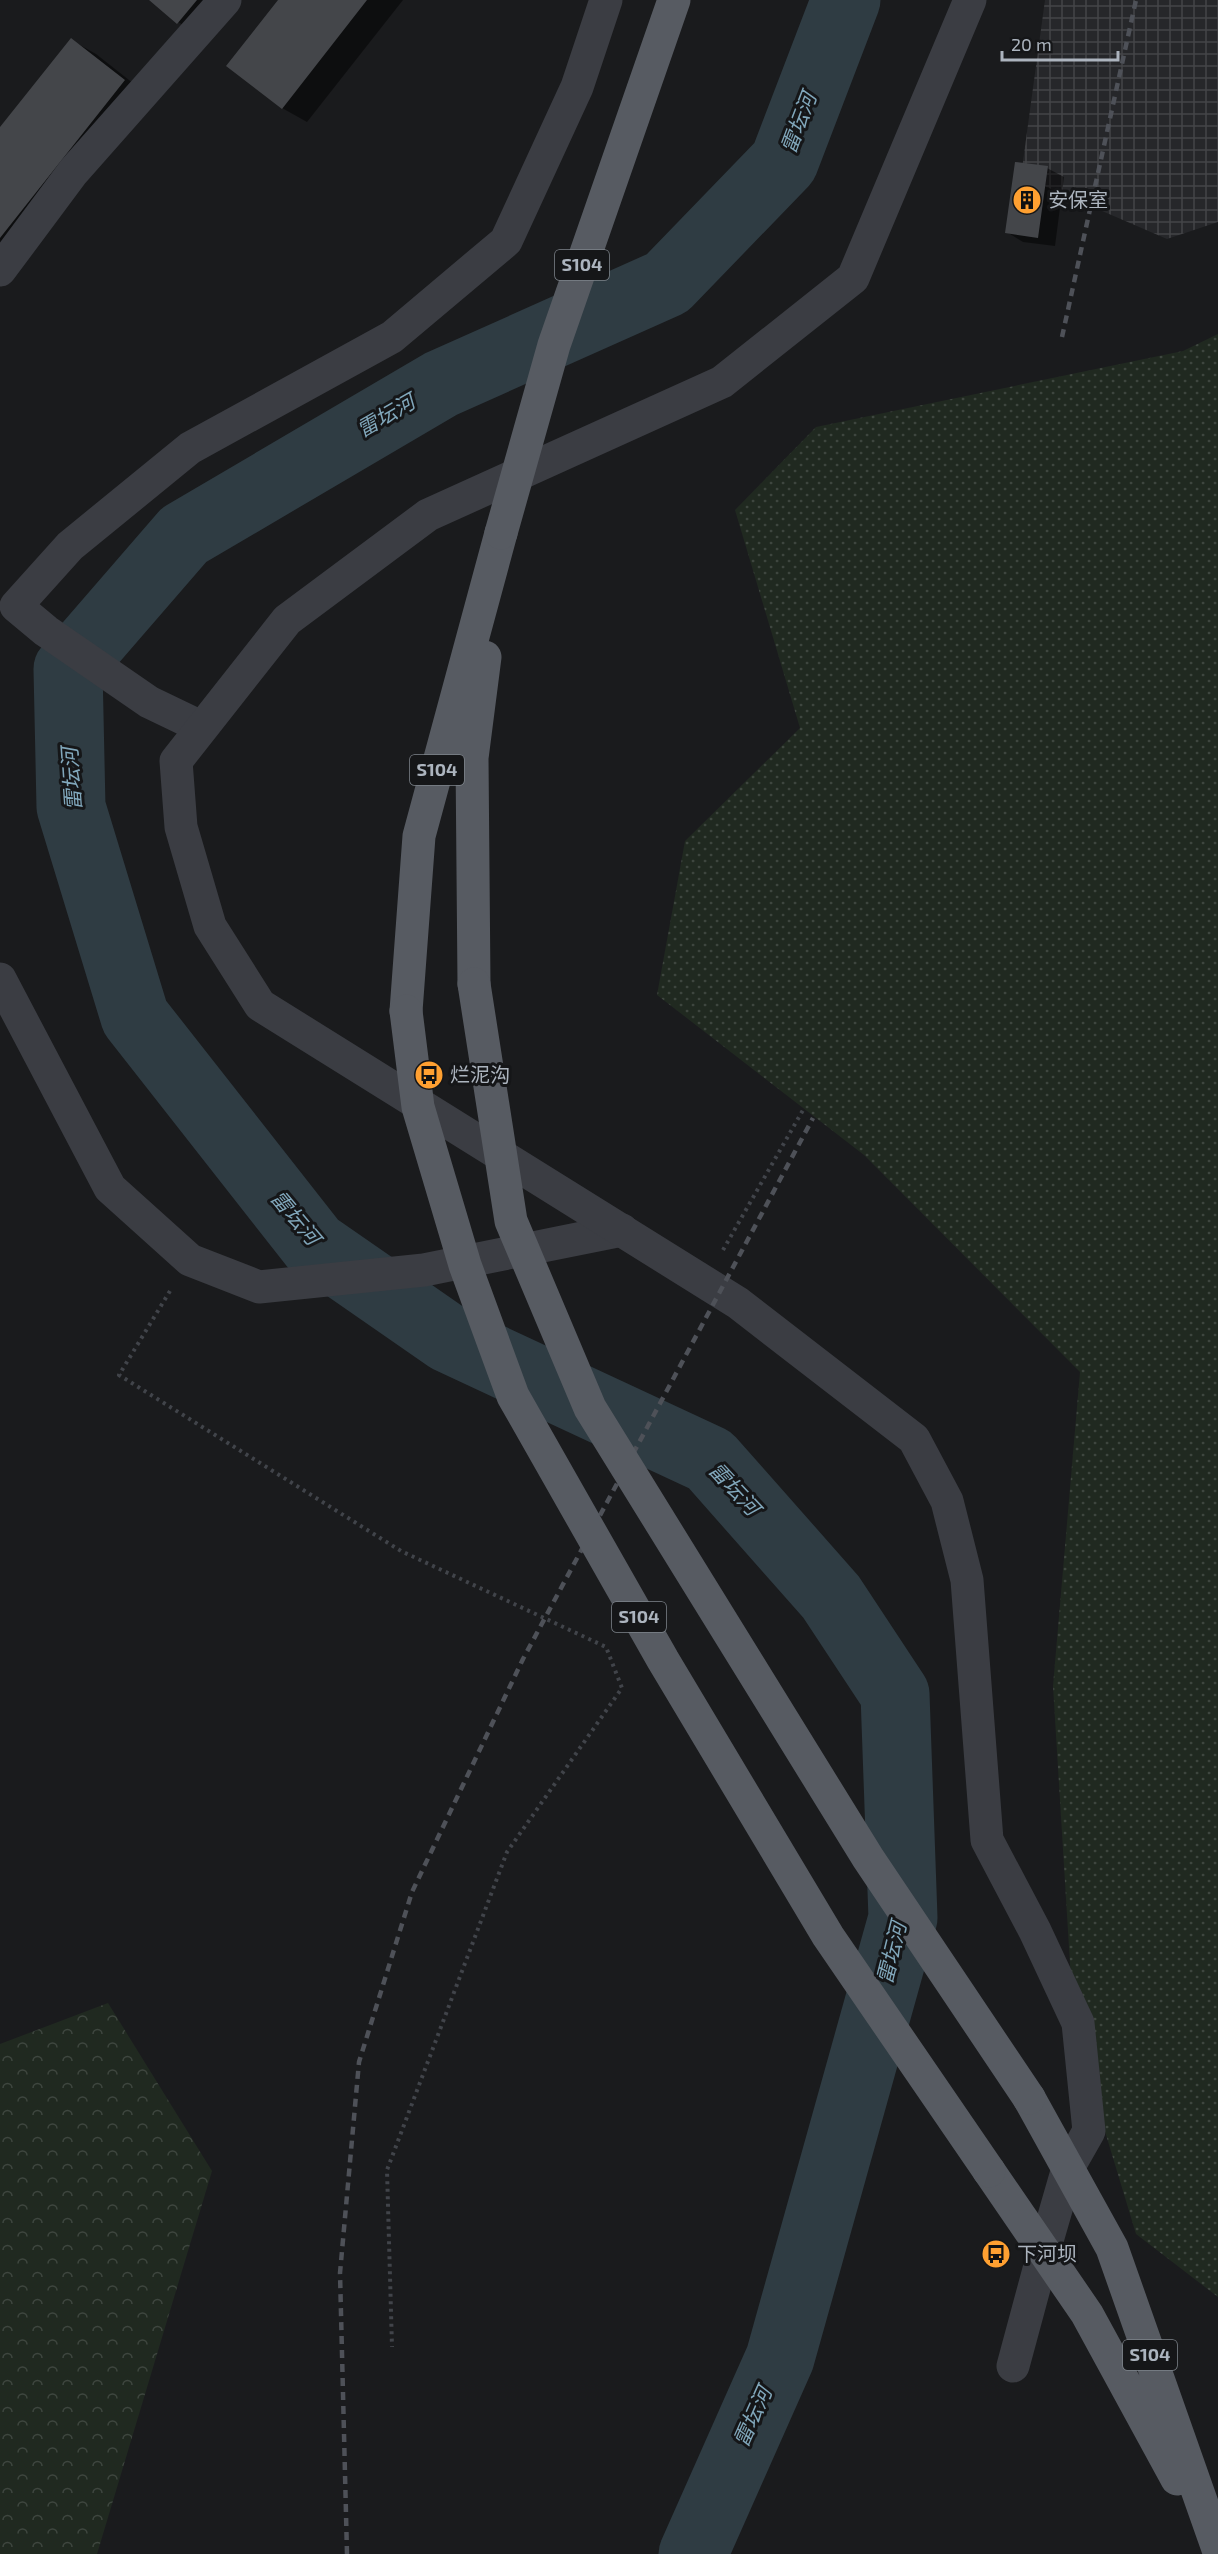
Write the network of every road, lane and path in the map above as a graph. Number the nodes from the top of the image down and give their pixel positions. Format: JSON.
{"nodes":[{"id":1,"x":225,"y":0,"type":"edge"},
{"id":2,"x":606,"y":0,"type":"edge"},
{"id":3,"x":674,"y":0,"type":"edge"},
{"id":4,"x":970,"y":0,"type":"edge"},
{"id":5,"x":0,"y":270,"type":"edge"},
{"id":6,"x":501,"y":533,"type":"junction"},
{"id":7,"x":8,"y":613,"type":"edge"},
{"id":8,"x":201,"y":728,"type":"junction"},
{"id":9,"x":0,"y":979,"type":"edge"},
{"id":10,"x":803,"y":1110,"type":"dead end"},
{"id":11,"x":622,"y":1230,"type":"junction"},
{"id":12,"x":190,"y":1260,"type":"junction"},
{"id":13,"x":704,"y":1281,"type":"junction"},
{"id":14,"x":1068,"y":2168,"type":"junction"},
{"id":15,"x":1044,"y":2252,"type":"junction"},
{"id":16,"x":392,"y":2347,"type":"dead end"},
{"id":17,"x":1013,"y":2366,"type":"dead end"},
{"id":18,"x":1218,"y":2548,"type":"edge"},
{"id":19,"x":1218,"y":2554,"type":"edge"}],
"edges":[{"from":1,"to":5,"type":"street"},
{"from":2,"to":7,"type":"street"},
{"from":3,"to":6,"type":"main road","number":"S104","bridge":true},
{"from":4,"to":8,"type":"street"},
{"from":6,"to":14,"type":"main road","number":"S104","bridge":true},
{"from":6,"to":15,"type":"main road","number":"S104","bridge":true},
{"from":7,"to":8,"type":"street"},
{"from":8,"to":11,"type":"street"},
{"from":9,"to":12,"type":"street"},
{"from":10,"to":13,"type":"path"},
{"from":11,"to":12,"type":"street"},
{"from":11,"to":13,"type":"street"},
{"from":12,"to":16,"type":"path"},
{"from":13,"to":14,"type":"street"},
{"from":14,"to":15,"type":"street"},
{"from":14,"to":18,"type":"main road","number":"S104"},
{"from":15,"to":17,"type":"street"},
{"from":15,"to":19,"type":"main road","number":"S104"}]}
